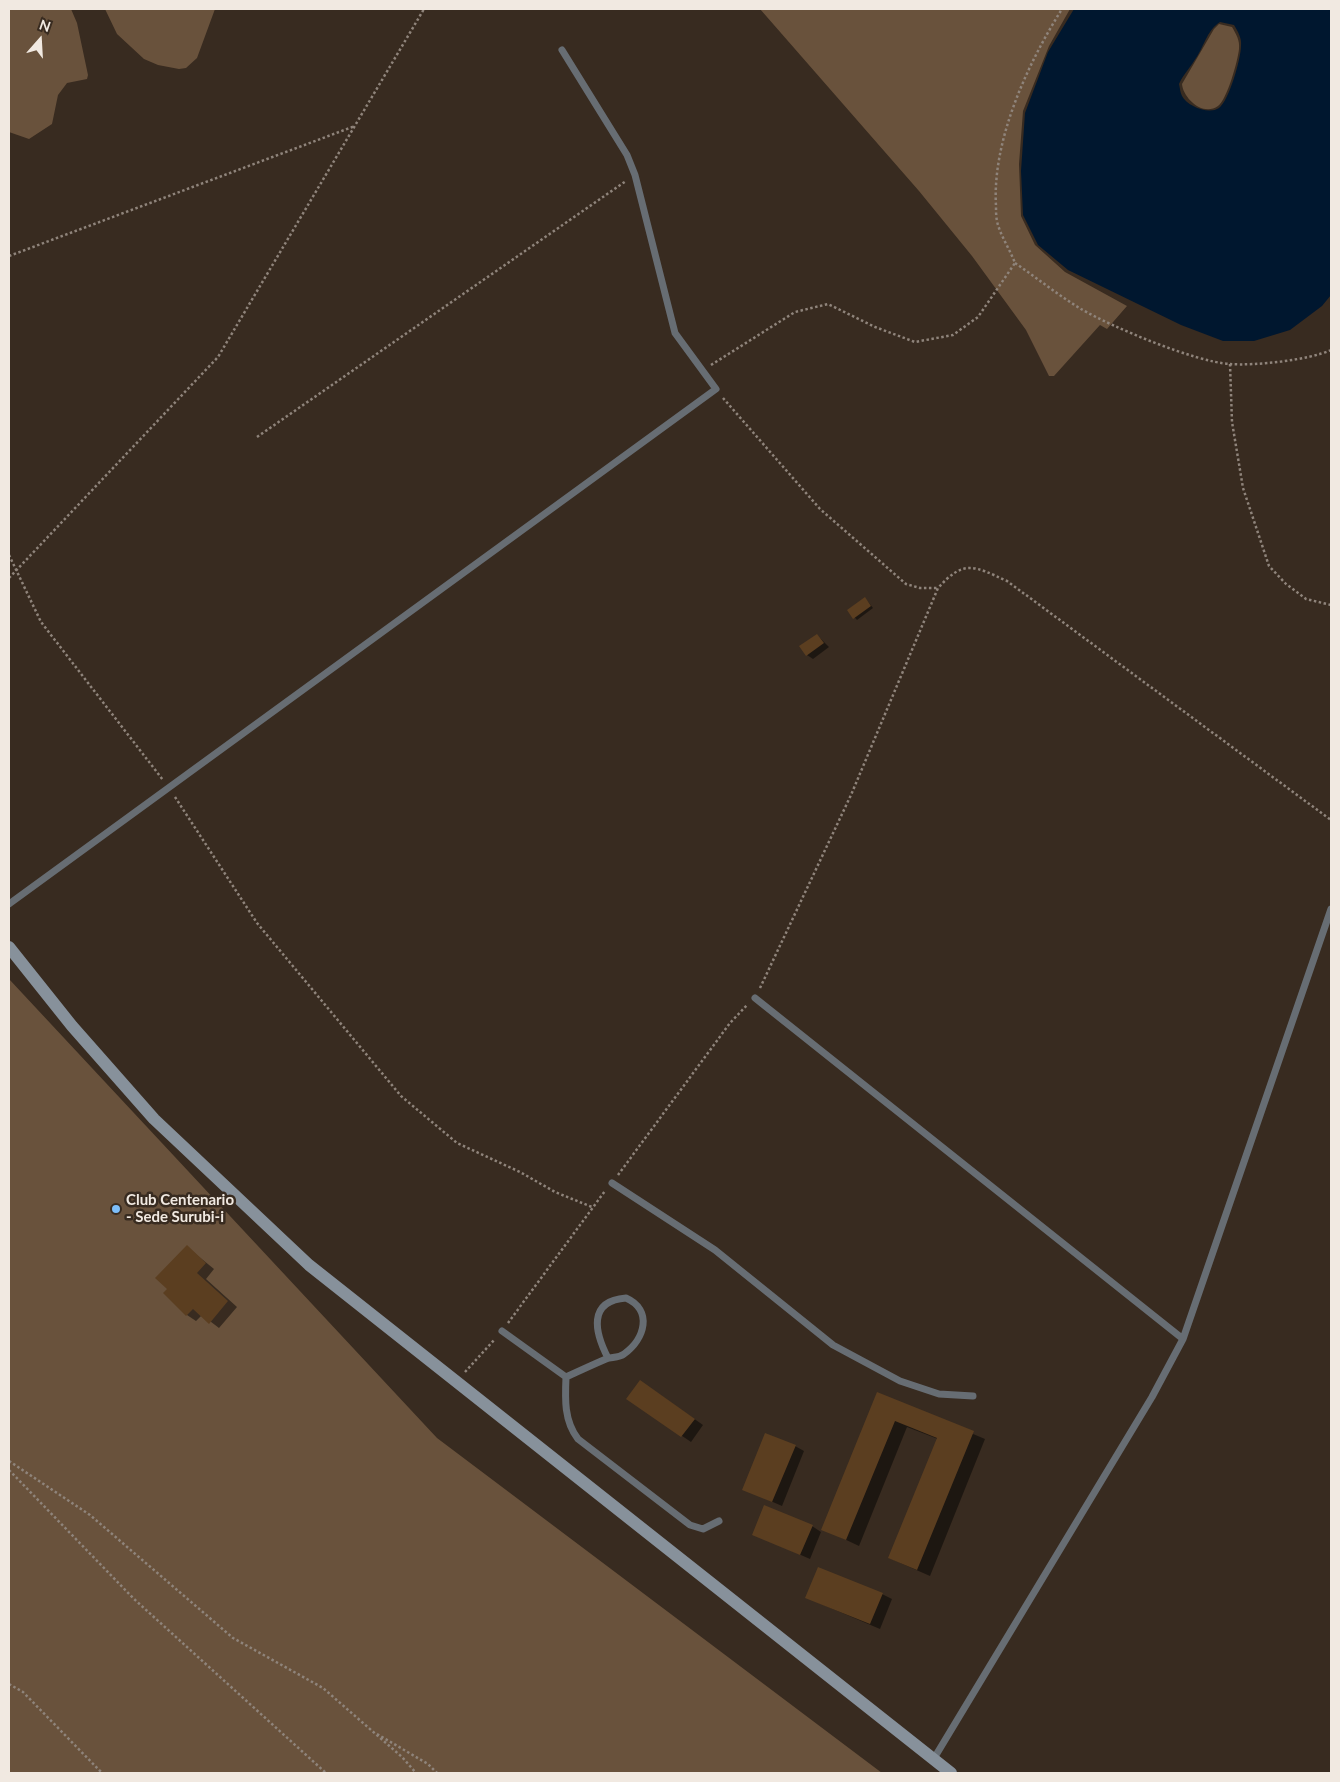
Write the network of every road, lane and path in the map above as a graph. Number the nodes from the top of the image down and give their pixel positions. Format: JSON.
{"nodes":[{"id":1,"x":424,"y":9,"type":"edge"},
{"id":2,"x":1062,"y":9,"type":"edge"},
{"id":3,"x":562,"y":50,"type":"dead end"},
{"id":4,"x":356,"y":125,"type":"junction"},
{"id":5,"x":635,"y":175,"type":"junction"},
{"id":6,"x":9,"y":256,"type":"edge"},
{"id":7,"x":1015,"y":263,"type":"junction"},
{"id":8,"x":1331,"y":350,"type":"edge"},
{"id":9,"x":1230,"y":364,"type":"junction"},
{"id":10,"x":703,"y":370,"type":"junction"},
{"id":11,"x":716,"y":389,"type":"junction"},
{"id":12,"x":257,"y":437,"type":"dead end"},
{"id":13,"x":9,"y":555,"type":"edge"},
{"id":14,"x":15,"y":571,"type":"junction"},
{"id":15,"x":9,"y":578,"type":"edge"},
{"id":16,"x":938,"y":588,"type":"junction"},
{"id":17,"x":1331,"y":605,"type":"edge"},
{"id":18,"x":169,"y":787,"type":"junction"},
{"id":19,"x":1331,"y":820,"type":"edge"},
{"id":20,"x":9,"y":904,"type":"edge"},
{"id":21,"x":1331,"y":908,"type":"edge"},
{"id":22,"x":9,"y":947,"type":"edge"},
{"id":23,"x":755,"y":998,"type":"junction"},
{"id":24,"x":612,"y":1183,"type":"junction"},
{"id":25,"x":592,"y":1207,"type":"junction"},
{"id":26,"x":502,"y":1330,"type":"junction"},
{"id":27,"x":1183,"y":1339,"type":"junction"},
{"id":28,"x":608,"y":1358,"type":"junction"},
{"id":29,"x":566,"y":1378,"type":"junction"},
{"id":30,"x":456,"y":1383,"type":"junction"},
{"id":31,"x":973,"y":1396,"type":"dead end"},
{"id":32,"x":9,"y":1461,"type":"edge"},
{"id":33,"x":9,"y":1470,"type":"edge"},
{"id":34,"x":719,"y":1521,"type":"dead end"},
{"id":35,"x":9,"y":1684,"type":"edge"},
{"id":36,"x":372,"y":1731,"type":"junction"},
{"id":37,"x":934,"y":1760,"type":"junction"},
{"id":38,"x":102,"y":1773,"type":"edge"},
{"id":39,"x":326,"y":1773,"type":"edge"},
{"id":40,"x":416,"y":1773,"type":"edge"},
{"id":41,"x":436,"y":1773,"type":"edge"},
{"id":42,"x":950,"y":1773,"type":"edge"}],
"edges":[{"from":1,"to":4,"type":"path"},
{"from":2,"to":7,"type":"path"},
{"from":3,"to":5,"type":"lane"},
{"from":4,"to":6,"type":"path"},
{"from":4,"to":14,"type":"path"},
{"from":5,"to":10,"type":"lane"},
{"from":5,"to":12,"type":"path"},
{"from":7,"to":9,"type":"path"},
{"from":7,"to":10,"type":"path"},
{"from":8,"to":9,"type":"path"},
{"from":9,"to":17,"type":"path"},
{"from":10,"to":11,"type":"lane"},
{"from":11,"to":16,"type":"path"},
{"from":11,"to":18,"type":"lane"},
{"from":13,"to":14,"type":"path"},
{"from":14,"to":15,"type":"path"},
{"from":14,"to":18,"type":"path"},
{"from":16,"to":19,"type":"path"},
{"from":16,"to":23,"type":"path"},
{"from":18,"to":20,"type":"lane"},
{"from":18,"to":25,"type":"path"},
{"from":21,"to":27,"type":"lane"},
{"from":22,"to":30,"type":"street"},
{"from":23,"to":24,"type":"path"},
{"from":23,"to":27,"type":"lane"},
{"from":24,"to":25,"type":"path"},
{"from":24,"to":31,"type":"lane"},
{"from":25,"to":26,"type":"path"},
{"from":26,"to":29,"type":"lane"},
{"from":26,"to":30,"type":"path"},
{"from":27,"to":37,"type":"lane"},
{"from":28,"to":28,"type":"lane"},
{"from":28,"to":29,"type":"lane"},
{"from":29,"to":34,"type":"lane"},
{"from":30,"to":37,"type":"street"},
{"from":32,"to":36,"type":"path"},
{"from":33,"to":39,"type":"path"},
{"from":35,"to":38,"type":"path"},
{"from":36,"to":40,"type":"path"},
{"from":36,"to":41,"type":"path"},
{"from":37,"to":42,"type":"street"}]}
